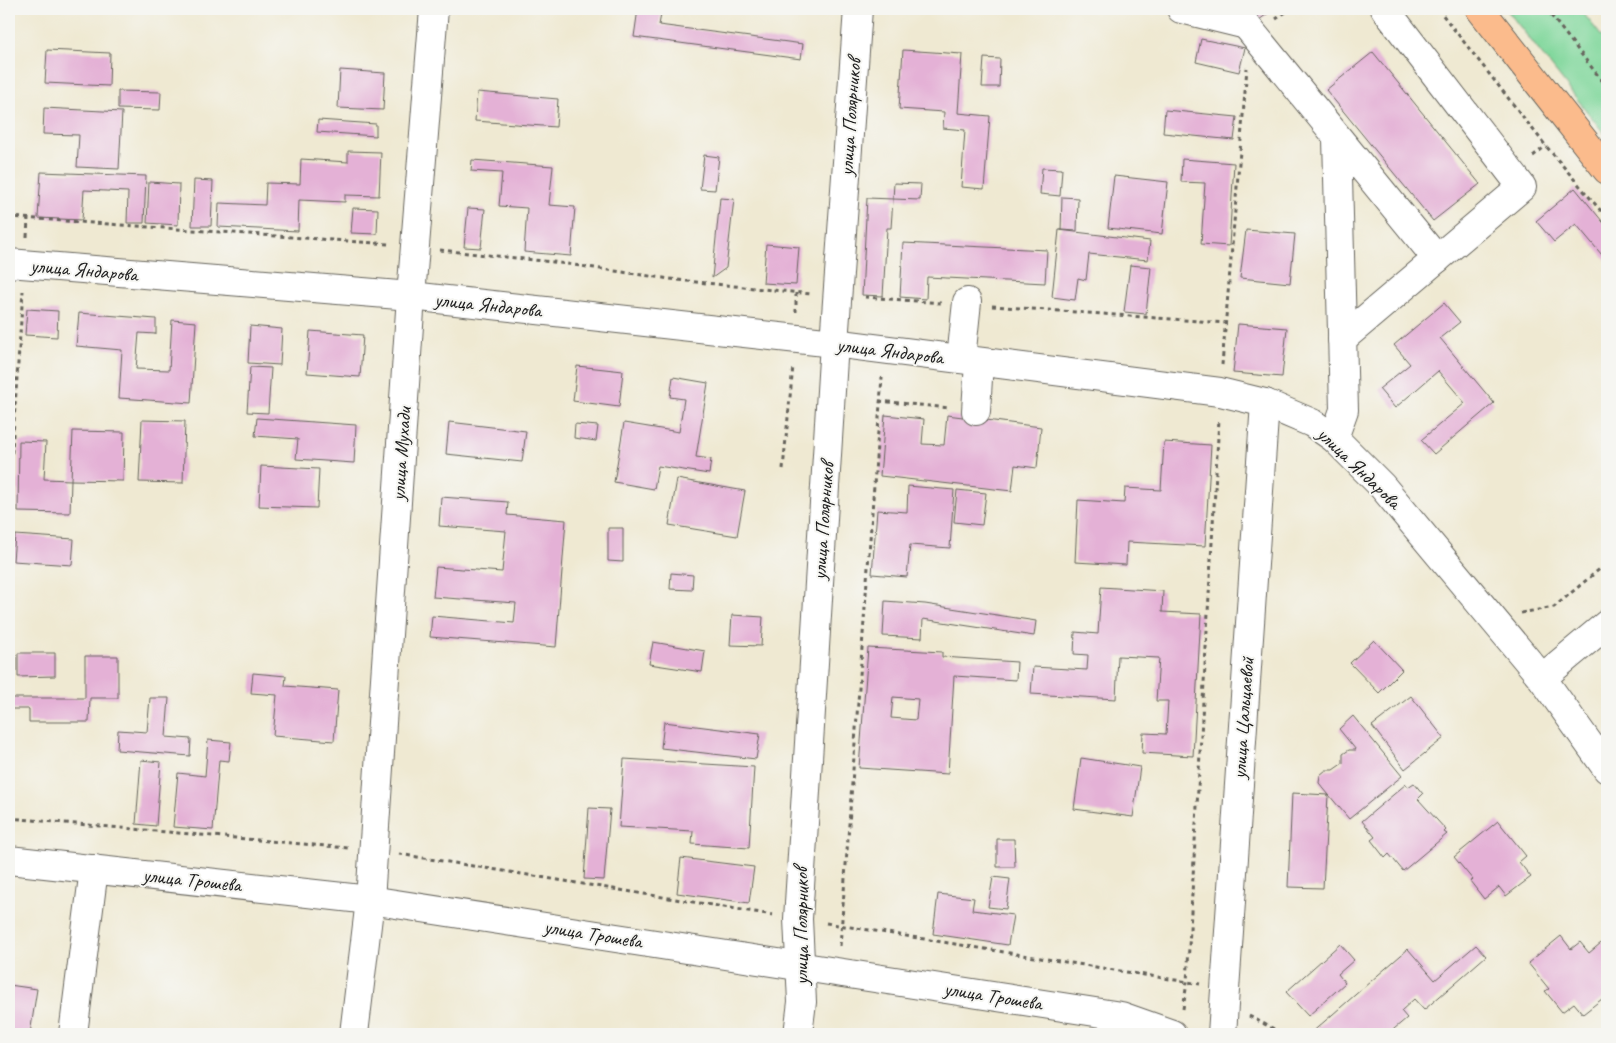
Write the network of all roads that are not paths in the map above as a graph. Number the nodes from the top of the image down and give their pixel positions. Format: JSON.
{"nodes":[{"id":1,"x":434,"y":9,"type":"edge"},
{"id":2,"x":858,"y":9,"type":"edge"},
{"id":3,"x":1181,"y":9,"type":"edge"},
{"id":4,"x":1385,"y":9,"type":"edge"},
{"id":5,"x":1480,"y":9,"type":"edge"},
{"id":6,"x":1244,"y":24,"type":"edge"},
{"id":7,"x":1337,"y":138,"type":"junction"},
{"id":8,"x":1607,"y":170,"type":"edge"},
{"id":9,"x":1437,"y":259,"type":"junction"},
{"id":10,"x":17,"y":264,"type":"edge"},
{"id":11,"x":411,"y":296,"type":"junction"},
{"id":12,"x":967,"y":303,"type":"road end"},
{"id":13,"x":1342,"y":339,"type":"junction"},
{"id":14,"x":834,"y":343,"type":"junction"},
{"id":15,"x":970,"y":361,"type":"junction"},
{"id":16,"x":1265,"y":402,"type":"junction"},
{"id":17,"x":976,"y":411,"type":"road end"},
{"id":18,"x":1323,"y":430,"type":"junction"},
{"id":19,"x":1262,"y":451,"type":"junction"},
{"id":20,"x":1607,"y":624,"type":"edge"},
{"id":21,"x":1542,"y":678,"type":"junction"},
{"id":22,"x":1607,"y":769,"type":"edge"},
{"id":23,"x":9,"y":860,"type":"edge"},
{"id":24,"x":94,"y":869,"type":"junction"},
{"id":25,"x":370,"y":900,"type":"junction"},
{"id":26,"x":800,"y":966,"type":"junction"},
{"id":27,"x":1177,"y":1026,"type":"edge"},
{"id":28,"x":73,"y":1034,"type":"edge"},
{"id":29,"x":354,"y":1034,"type":"edge"},
{"id":30,"x":798,"y":1034,"type":"edge"},
{"id":31,"x":1222,"y":1034,"type":"edge"}],
"edges":[{"from":1,"to":11,"type":"street","name":"улица Мухади"},
{"from":2,"to":14,"type":"street","name":"улица Полярников"},
{"from":3,"to":6,"type":"street"},
{"from":4,"to":9,"type":"street"},
{"from":5,"to":8,"type":"main road"},
{"from":6,"to":7,"type":"street"},
{"from":7,"to":9,"type":"street"},
{"from":7,"to":13,"type":"street"},
{"from":9,"to":13,"type":"street"},
{"from":10,"to":11,"type":"street","name":"улица Яндарова"},
{"from":11,"to":14,"type":"street","name":"улица Яндарова"},
{"from":11,"to":25,"type":"street","name":"улица Мухади"},
{"from":12,"to":15,"type":"street"},
{"from":13,"to":18,"type":"street"},
{"from":14,"to":15,"type":"street","name":"улица Яндарова"},
{"from":14,"to":26,"type":"street","name":"улица Полярников"},
{"from":15,"to":16,"type":"street","name":"улица Яндарова"},
{"from":15,"to":17,"type":"street"},
{"from":16,"to":18,"type":"street","name":"улица Яндарова"},
{"from":16,"to":19,"type":"street","name":"улица Цальцаевой"},
{"from":18,"to":19,"type":"street"},
{"from":18,"to":21,"type":"street","name":"улица Яндарова"},
{"from":19,"to":31,"type":"street","name":"улица Цальцаевой"},
{"from":20,"to":21,"type":"street"},
{"from":21,"to":22,"type":"street","name":"улица Яндарова"},
{"from":23,"to":24,"type":"street","name":"улица Трошева"},
{"from":24,"to":25,"type":"street","name":"улица Трошева"},
{"from":24,"to":28,"type":"street"},
{"from":25,"to":26,"type":"street","name":"улица Трошева"},
{"from":25,"to":29,"type":"street","name":"улица Мухади"},
{"from":26,"to":27,"type":"street","name":"улица Трошева"},
{"from":26,"to":30,"type":"street","name":"улица Полярников"}]}
